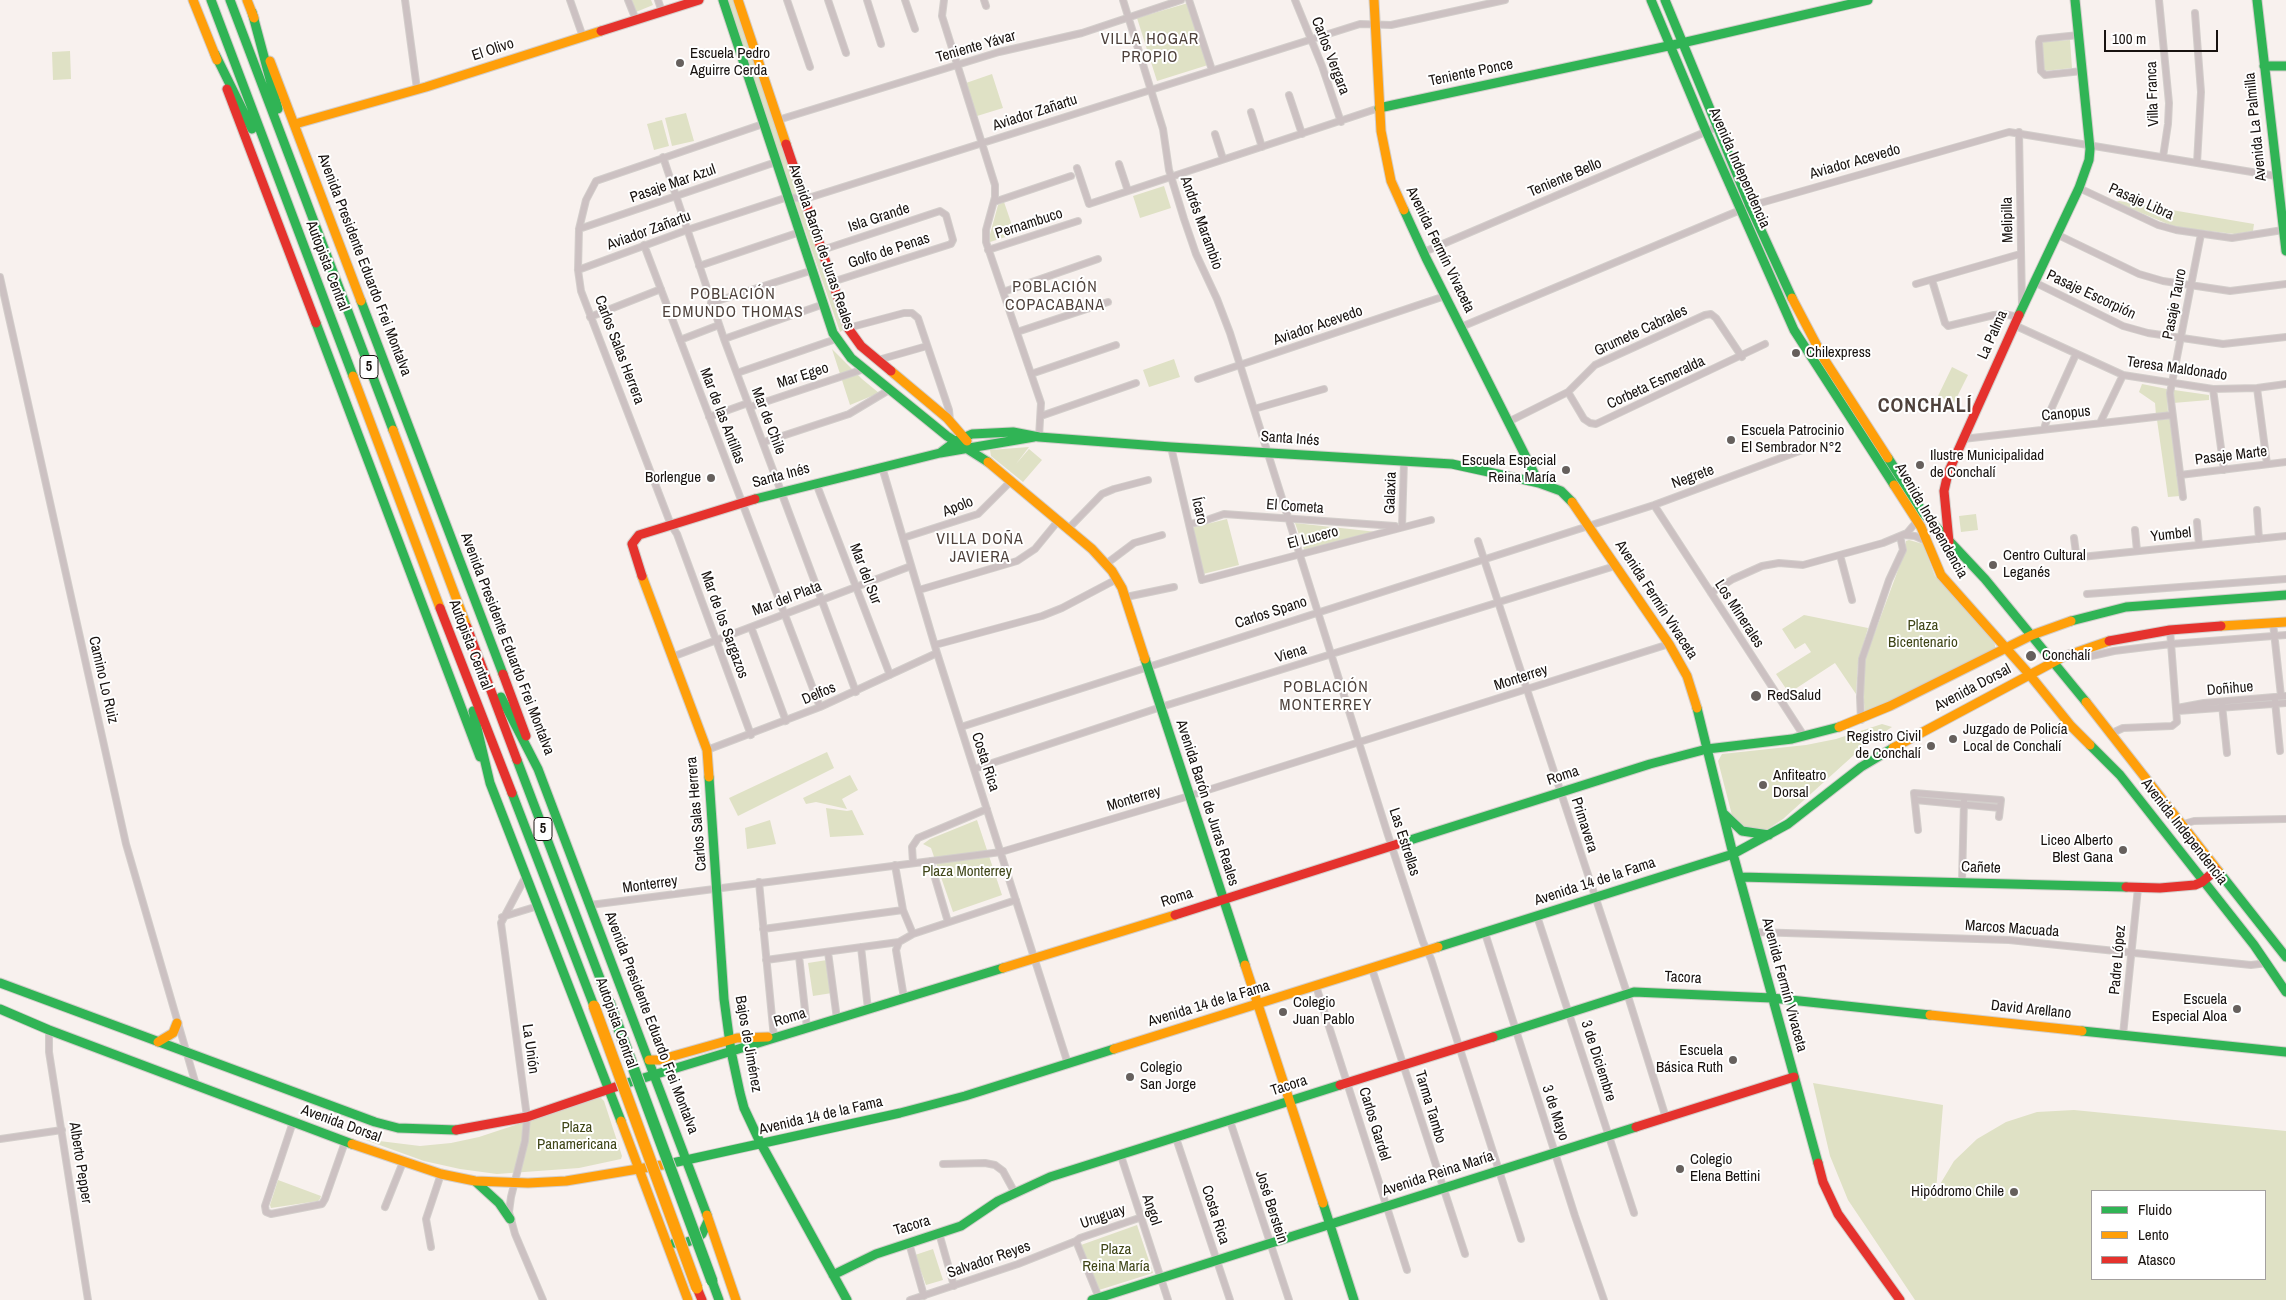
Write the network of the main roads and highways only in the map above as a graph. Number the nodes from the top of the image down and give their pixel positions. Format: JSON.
{"nodes":[{"id":1,"x":194,"y":0,"type":"edge"},
{"id":2,"x":211,"y":0,"type":"edge"},
{"id":3,"x":230,"y":0,"type":"edge"},
{"id":4,"x":247,"y":0,"type":"edge"},
{"id":5,"x":700,"y":0,"type":"edge"},
{"id":6,"x":723,"y":0,"type":"edge"},
{"id":7,"x":738,"y":0,"type":"edge"},
{"id":8,"x":1374,"y":0,"type":"edge"},
{"id":9,"x":1651,"y":0,"type":"edge"},
{"id":10,"x":1665,"y":0,"type":"edge"},
{"id":11,"x":1868,"y":0,"type":"edge"},
{"id":12,"x":2075,"y":0,"type":"edge"},
{"id":13,"x":2257,"y":0,"type":"edge"},
{"id":14,"x":252,"y":12,"type":"junction"},
{"id":15,"x":1682,"y":44,"type":"junction"},
{"id":16,"x":1670,"y":46,"type":"junction"},
{"id":17,"x":215,"y":54,"type":"junction"},
{"id":18,"x":2264,"y":66,"type":"junction"},
{"id":19,"x":2286,"y":66,"type":"edge"},
{"id":20,"x":1380,"y":108,"type":"junction"},
{"id":21,"x":294,"y":124,"type":"junction"},
{"id":22,"x":293,"y":166,"type":"junction"},
{"id":23,"x":274,"y":170,"type":"junction"},
{"id":24,"x":2282,"y":192,"type":"edge"},
{"id":25,"x":1745,"y":208,"type":"junction"},
{"id":26,"x":2286,"y":251,"type":"edge"},
{"id":27,"x":848,"y":328,"type":"junction"},
{"id":28,"x":836,"y":339,"type":"junction"},
{"id":29,"x":1038,"y":437,"type":"junction"},
{"id":30,"x":960,"y":439,"type":"junction"},
{"id":31,"x":970,"y":448,"type":"junction"},
{"id":32,"x":940,"y":453,"type":"junction"},
{"id":33,"x":1539,"y":483,"type":"junction"},
{"id":34,"x":1921,"y":517,"type":"junction"},
{"id":35,"x":633,"y":541,"type":"joint"},
{"id":36,"x":1949,"y":542,"type":"junction"},
{"id":37,"x":2286,"y":595,"type":"edge"},
{"id":38,"x":2286,"y":622,"type":"edge"},
{"id":39,"x":2032,"y":635,"type":"junction"},
{"id":40,"x":2006,"y":649,"type":"junction"},
{"id":41,"x":478,"y":655,"type":"junction"},
{"id":42,"x":460,"y":660,"type":"junction"},
{"id":43,"x":2054,"y":661,"type":"junction"},
{"id":44,"x":2029,"y":674,"type":"junction"},
{"id":45,"x":1707,"y":749,"type":"junction"},
{"id":46,"x":538,"y":769,"type":"junction"},
{"id":47,"x":490,"y":783,"type":"junction"},
{"id":48,"x":1724,"y":814,"type":"junction"},
{"id":49,"x":1770,"y":835,"type":"junction"},
{"id":50,"x":1733,"y":854,"type":"junction"},
{"id":51,"x":2216,"y":870,"type":"junction"},
{"id":52,"x":1740,"y":877,"type":"junction"},
{"id":53,"x":2204,"y":881,"type":"junction"},
{"id":54,"x":718,"y":888,"type":"joint"},
{"id":55,"x":1222,"y":899,"type":"junction"},
{"id":56,"x":2284,"y":950,"type":"edge"},
{"id":57,"x":0,"y":983,"type":"edge"},
{"id":58,"x":2286,"y":992,"type":"edge"},
{"id":59,"x":1772,"y":998,"type":"junction"},
{"id":60,"x":1257,"y":1004,"type":"junction"},
{"id":61,"x":0,"y":1009,"type":"edge"},
{"id":62,"x":177,"y":1023,"type":"road end"},
{"id":63,"x":158,"y":1042,"type":"junction"},
{"id":64,"x":730,"y":1045,"type":"junction"},
{"id":65,"x":2286,"y":1052,"type":"edge"},
{"id":66,"x":649,"y":1060,"type":"junction"},
{"id":67,"x":655,"y":1074,"type":"junction"},
{"id":68,"x":1794,"y":1077,"type":"junction"},
{"id":69,"x":609,"y":1090,"type":"junction"},
{"id":70,"x":1289,"y":1102,"type":"junction"},
{"id":71,"x":762,"y":1145,"type":"junction"},
{"id":72,"x":687,"y":1161,"type":"junction"},
{"id":73,"x":639,"y":1170,"type":"junction"},
{"id":74,"x":475,"y":1181,"type":"junction"},
{"id":75,"x":510,"y":1219,"type":"road end"},
{"id":76,"x":708,"y":1222,"type":"junction"},
{"id":77,"x":1329,"y":1224,"type":"junction"},
{"id":78,"x":664,"y":1238,"type":"junction"},
{"id":79,"x":833,"y":1275,"type":"junction"},
{"id":80,"x":1096,"y":1299,"type":"edge"},
{"id":81,"x":688,"y":1300,"type":"edge"},
{"id":82,"x":702,"y":1300,"type":"edge"},
{"id":83,"x":719,"y":1300,"type":"edge"},
{"id":84,"x":736,"y":1300,"type":"edge"},
{"id":85,"x":847,"y":1300,"type":"edge"},
{"id":86,"x":1354,"y":1300,"type":"edge"},
{"id":87,"x":1900,"y":1300,"type":"edge"}],
"edges":[{"from":1,"to":17,"type":"main road"},
{"from":2,"to":23,"type":"main road","name":"Autopista Central","number":"5"},
{"from":3,"to":22,"type":"main road","name":"Autopista Central","number":"5"},
{"from":4,"to":14,"type":"main road","name":"Avenida Presidente Eduardo Frei Montalva"},
{"from":5,"to":21,"type":"main road","name":"El Olivo"},
{"from":6,"to":28,"type":"main road","name":"Avenida Barón de Juras Reales"},
{"from":7,"to":27,"type":"main road","name":"Avenida Barón de Juras Reales"},
{"from":8,"to":20,"type":"main road","name":"Avenida Fermín Vivaceta"},
{"from":9,"to":16,"type":"main road","name":"Avenida Independencia"},
{"from":10,"to":15,"type":"main road","name":"Avenida Independencia"},
{"from":11,"to":15,"type":"main road","name":"Teniente Ponce"},
{"from":12,"to":36,"type":"main road","name":"La Palma"},
{"from":13,"to":18,"type":"main road","name":"Avenida La Palmilla"},
{"from":14,"to":21,"type":"main road","name":"Avenida Presidente Eduardo Frei Montalva"},
{"from":14,"to":22,"type":"main road"},
{"from":15,"to":16,"type":"main road","name":"Teniente Ponce"},
{"from":15,"to":25,"type":"main road","name":"Avenida Independencia"},
{"from":16,"to":20,"type":"main road","name":"Teniente Ponce"},
{"from":16,"to":25,"type":"main road","name":"Avenida Independencia"},
{"from":17,"to":23,"type":"main road"},
{"from":17,"to":47,"type":"main road"},
{"from":18,"to":19,"type":"main road"},
{"from":18,"to":24,"type":"main road","name":"Avenida La Palmilla"},
{"from":20,"to":33,"type":"main road","name":"Avenida Fermín Vivaceta"},
{"from":21,"to":46,"type":"main road","name":"Avenida Presidente Eduardo Frei Montalva"},
{"from":22,"to":41,"type":"main road","name":"Autopista Central","number":"5"},
{"from":23,"to":42,"type":"main road","name":"Autopista Central","number":"5"},
{"from":24,"to":26,"type":"main road","name":"Avenida La Palmilla"},
{"from":25,"to":34,"type":"main road","name":"Avenida Independencia"},
{"from":27,"to":28,"type":"main road"},
{"from":27,"to":30,"type":"main road","name":"Avenida Barón de Juras Reales"},
{"from":28,"to":30,"type":"main road","name":"Avenida Barón de Juras Reales"},
{"from":29,"to":30,"type":"main road","name":"Santa Inés"},
{"from":29,"to":31,"type":"main road","name":"Santa Inés"},
{"from":29,"to":33,"type":"main road","name":"Santa Inés"},
{"from":30,"to":31,"type":"main road","name":"Avenida Barón de Juras Reales"},
{"from":30,"to":32,"type":"main road","name":"Santa Inés"},
{"from":31,"to":32,"type":"main road","name":"Santa Inés"},
{"from":31,"to":55,"type":"main road","name":"Avenida Barón de Juras Reales"},
{"from":32,"to":35,"type":"main road","name":"Santa Inés"},
{"from":33,"to":45,"type":"main road","name":"Avenida Fermín Vivaceta"},
{"from":34,"to":36,"type":"main road","name":"Avenida Independencia"},
{"from":34,"to":40,"type":"main road","name":"Avenida Independencia"},
{"from":35,"to":54,"type":"main road","name":"Carlos Salas Herrera"},
{"from":36,"to":39,"type":"main road","name":"Avenida Independencia"},
{"from":37,"to":39,"type":"main road","name":"Avenida Dorsal"},
{"from":38,"to":43,"type":"main road","name":"Avenida Dorsal"},
{"from":39,"to":40,"type":"main road","name":"Avenida Dorsal"},
{"from":39,"to":43,"type":"main road","name":"Avenida Independencia"},
{"from":40,"to":44,"type":"main road","name":"Avenida Independencia"},
{"from":40,"to":45,"type":"main road","name":"Avenida Dorsal"},
{"from":41,"to":46,"type":"main road"},
{"from":41,"to":83,"type":"main road","name":"Autopista Central","number":"5","bridge":true},
{"from":42,"to":47,"type":"main road"},
{"from":42,"to":82,"type":"main road","name":"Autopista Central","number":"5","bridge":true},
{"from":43,"to":44,"type":"main road","name":"Avenida Dorsal"},
{"from":43,"to":51,"type":"main road","name":"Avenida Independencia"},
{"from":44,"to":49,"type":"main road","name":"Avenida Dorsal"},
{"from":44,"to":53,"type":"main road","name":"Avenida Independencia"},
{"from":45,"to":48,"type":"main road","name":"Avenida Fermín Vivaceta"},
{"from":45,"to":55,"type":"main road","name":"Roma"},
{"from":46,"to":66,"type":"main road","name":"Avenida Presidente Eduardo Frei Montalva"},
{"from":47,"to":69,"type":"main road"},
{"from":48,"to":49,"type":"main road"},
{"from":48,"to":50,"type":"main road","name":"Avenida Fermín Vivaceta"},
{"from":49,"to":50,"type":"main road","name":"Avenida Dorsal"},
{"from":50,"to":52,"type":"main road","name":"Avenida Fermín Vivaceta"},
{"from":50,"to":60,"type":"main road","name":"Avenida 14 de la Fama"},
{"from":51,"to":53,"type":"main road","name":"Cañete"},
{"from":51,"to":56,"type":"main road","name":"Avenida Independencia"},
{"from":52,"to":53,"type":"main road","name":"Cañete"},
{"from":52,"to":59,"type":"main road","name":"Avenida Fermín Vivaceta"},
{"from":53,"to":58,"type":"main road","name":"Avenida Independencia"},
{"from":54,"to":64,"type":"main road","name":"Bajos de Jiménez"},
{"from":55,"to":60,"type":"main road","name":"Avenida Barón de Juras Reales"},
{"from":55,"to":64,"type":"main road","name":"Roma"},
{"from":57,"to":63,"type":"main road","name":"Avenida Dorsal"},
{"from":59,"to":65,"type":"main road","name":"David Arellano"},
{"from":59,"to":68,"type":"main road","name":"Avenida Fermín Vivaceta"},
{"from":59,"to":70,"type":"main road","name":"Tacora"},
{"from":60,"to":70,"type":"main road","name":"Avenida Barón de Juras Reales"},
{"from":60,"to":71,"type":"main road","name":"Avenida 14 de la Fama"},
{"from":61,"to":74,"type":"main road","name":"Avenida Dorsal"},
{"from":62,"to":63,"type":"main road"},
{"from":63,"to":69,"type":"main road","name":"Avenida Dorsal"},
{"from":64,"to":66,"type":"main road"},
{"from":64,"to":67,"type":"main road","name":"Roma"},
{"from":64,"to":71,"type":"main road","name":"Bajos de Jiménez"},
{"from":66,"to":67,"type":"main road","name":"Avenida Presidente Eduardo Frei Montalva"},
{"from":67,"to":69,"type":"main road","name":"Avenida Dorsal"},
{"from":67,"to":72,"type":"main road","name":"Avenida Presidente Eduardo Frei Montalva"},
{"from":68,"to":77,"type":"main road","name":"Avenida Reina María"},
{"from":68,"to":87,"type":"main road","name":"Avenida Fermín Vivaceta"},
{"from":69,"to":73,"type":"main road"},
{"from":70,"to":77,"type":"main road","name":"Avenida Barón de Juras Reales"},
{"from":70,"to":79,"type":"main road","name":"Tacora"},
{"from":71,"to":72,"type":"main road","name":"Avenida 14 de la Fama"},
{"from":71,"to":79,"type":"main road","name":"Bajos de Jiménez"},
{"from":72,"to":73,"type":"main road","name":"Avenida Dorsal"},
{"from":72,"to":76,"type":"main road","name":"Avenida Presidente Eduardo Frei Montalva"},
{"from":73,"to":74,"type":"main road","name":"Avenida Dorsal"},
{"from":73,"to":78,"type":"main road"},
{"from":74,"to":75,"type":"main road"},
{"from":76,"to":78,"type":"main road"},
{"from":76,"to":84,"type":"main road","name":"Avenida Presidente Eduardo Frei Montalva"},
{"from":77,"to":80,"type":"main road","name":"Avenida Reina María"},
{"from":77,"to":86,"type":"main road","name":"Avenida Barón de Juras Reales"},
{"from":78,"to":81,"type":"main road"},
{"from":79,"to":85,"type":"main road","name":"Bajos de Jiménez"}]}
